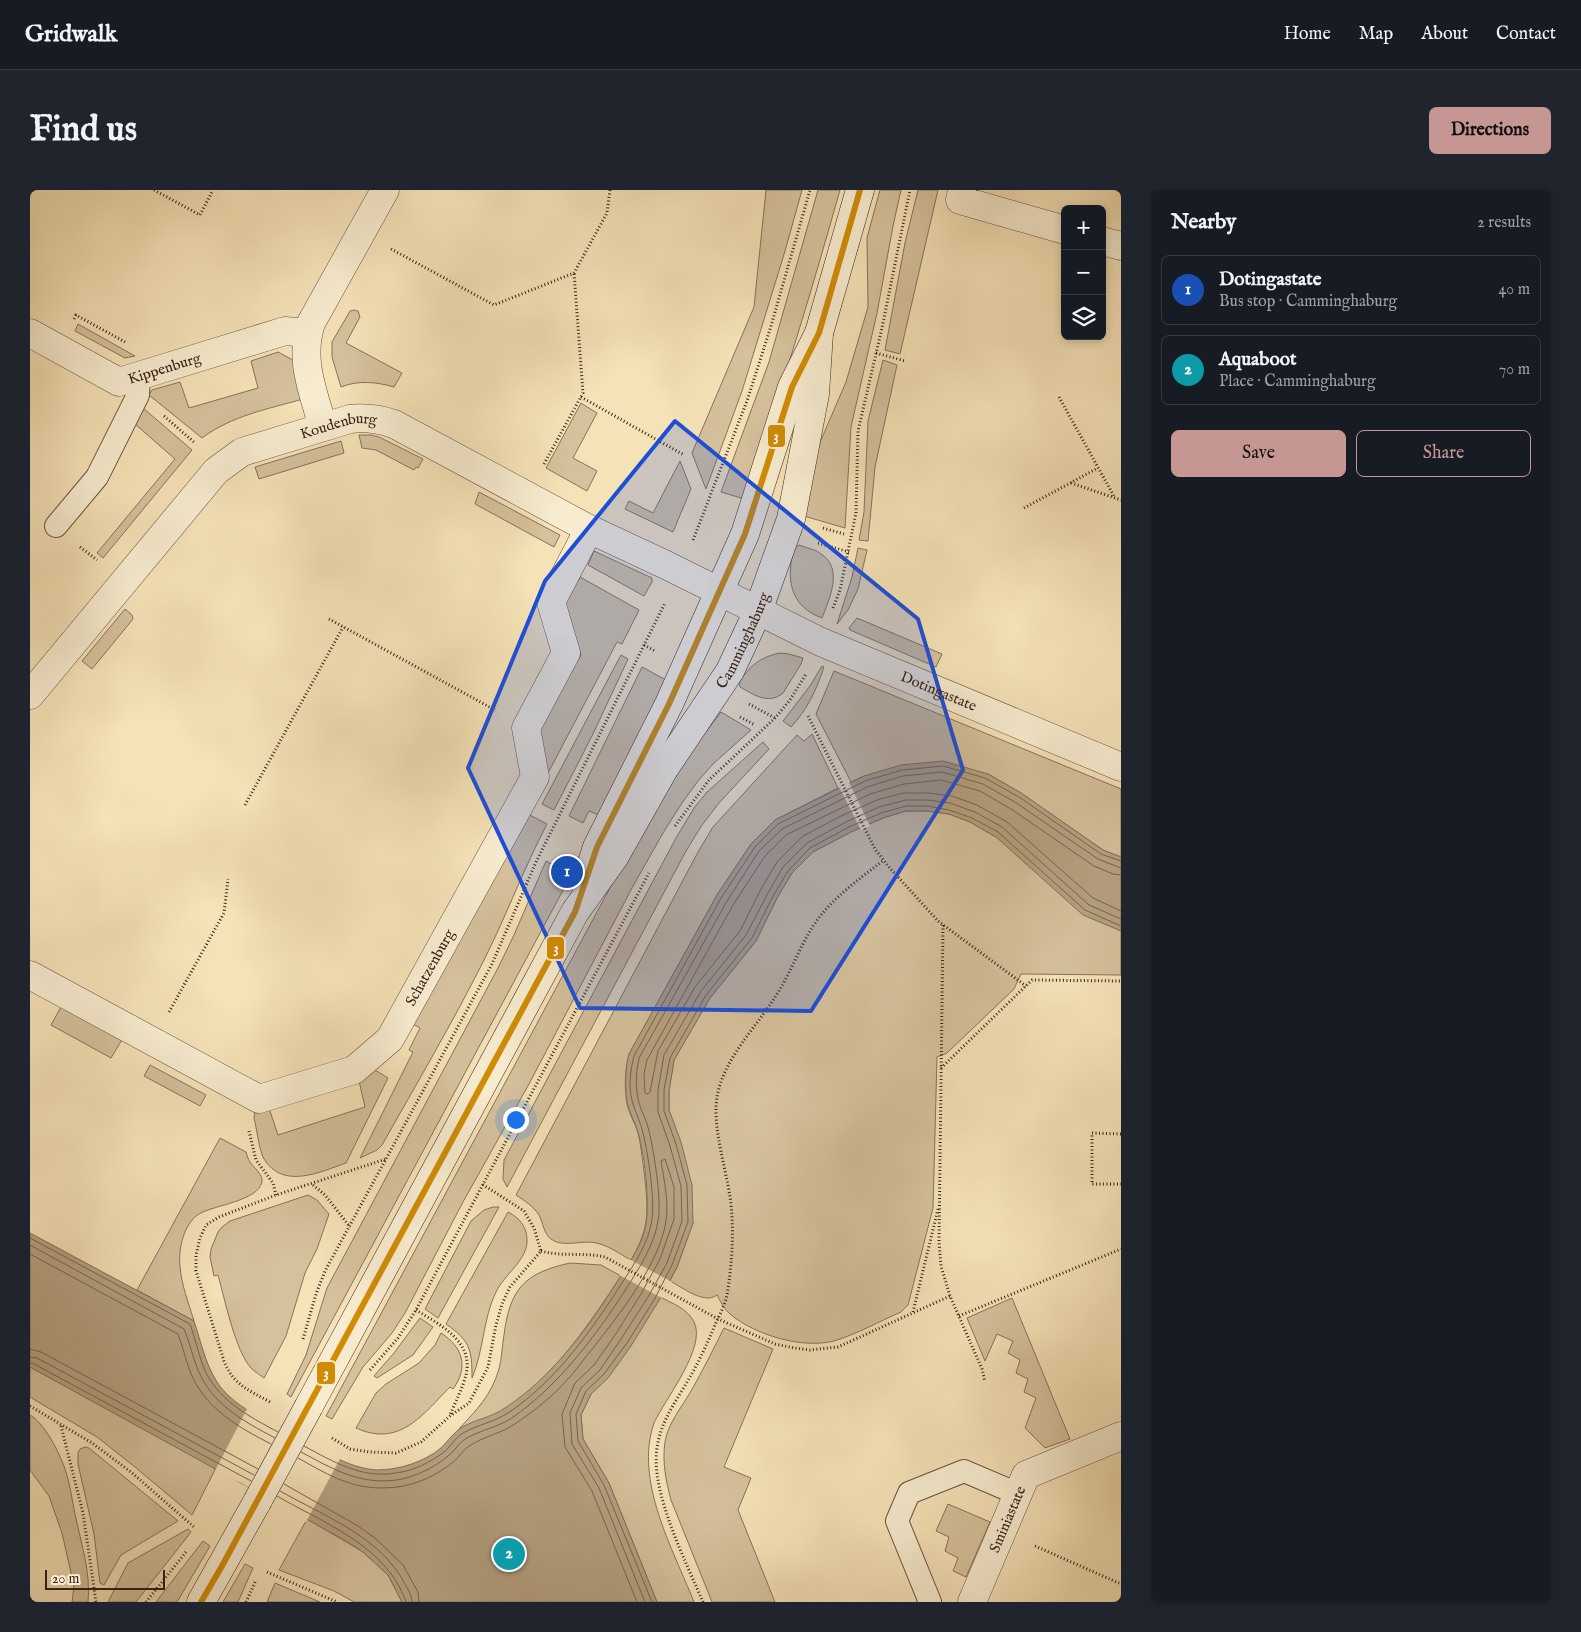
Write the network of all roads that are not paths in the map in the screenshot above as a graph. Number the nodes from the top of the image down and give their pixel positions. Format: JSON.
{"nodes":[{"id":1,"x":385,"y":190,"type":"edge"},
{"id":2,"x":860,"y":190,"type":"edge"},
{"id":3,"x":962,"y":190,"type":"edge"},
{"id":4,"x":1061,"y":229,"type":"edge"},
{"id":5,"x":1106,"y":242,"type":"edge"},
{"id":6,"x":1121,"y":246,"type":"edge"},
{"id":7,"x":30,"y":332,"type":"edge"},
{"id":8,"x":307,"y":333,"type":"junction"},
{"id":9,"x":819,"y":333,"type":"junction"},
{"id":10,"x":138,"y":385,"type":"junction"},
{"id":11,"x":324,"y":427,"type":"junction"},
{"id":12,"x":56,"y":526,"type":"dead end"},
{"id":13,"x":589,"y":529,"type":"junction"},
{"id":14,"x":719,"y":591,"type":"junction"},
{"id":15,"x":758,"y":611,"type":"junction"},
{"id":16,"x":30,"y":695,"type":"edge"},
{"id":17,"x":1121,"y":768,"type":"edge"},
{"id":18,"x":575,"y":912,"type":"junction"},
{"id":19,"x":30,"y":975,"type":"edge"},
{"id":20,"x":1121,"y":1436,"type":"edge"},
{"id":21,"x":1018,"y":1494,"type":"junction"},
{"id":22,"x":201,"y":1602,"type":"edge"},
{"id":23,"x":930,"y":1602,"type":"edge"},
{"id":24,"x":972,"y":1602,"type":"edge"}],
"edges":[{"from":1,"to":8,"type":"street"},
{"from":2,"to":9,"type":"street","name":"Camminghaburg"},
{"from":3,"to":4,"type":"street"},
{"from":5,"to":6,"type":"street"},
{"from":7,"to":10,"type":"street","name":"Kippenburg"},
{"from":8,"to":10,"type":"street","name":"Kippenburg"},
{"from":8,"to":11,"type":"street"},
{"from":9,"to":14,"type":"street","name":"Camminghaburg"},
{"from":9,"to":15,"type":"street","name":"Camminghaburg"},
{"from":10,"to":12,"type":"lane"},
{"from":11,"to":13,"type":"street","name":"Koudenburg"},
{"from":11,"to":16,"type":"street","name":"Koudenburg"},
{"from":13,"to":14,"type":"street","name":"Koudenburg"},
{"from":13,"to":19,"type":"street","name":"Schatzenburg"},
{"from":14,"to":15,"type":"street","name":"Koudenburg"},
{"from":14,"to":18,"type":"street","name":"Camminghaburg"},
{"from":15,"to":17,"type":"street","name":"Dotingastate"},
{"from":15,"to":18,"type":"street","name":"Camminghaburg"},
{"from":18,"to":22,"type":"street","name":"Camminghaburg","bridge":true},
{"from":20,"to":21,"type":"street","name":"Sminiastate"},
{"from":21,"to":23,"type":"lane"},
{"from":21,"to":24,"type":"street","name":"Sminiastate"}]}
